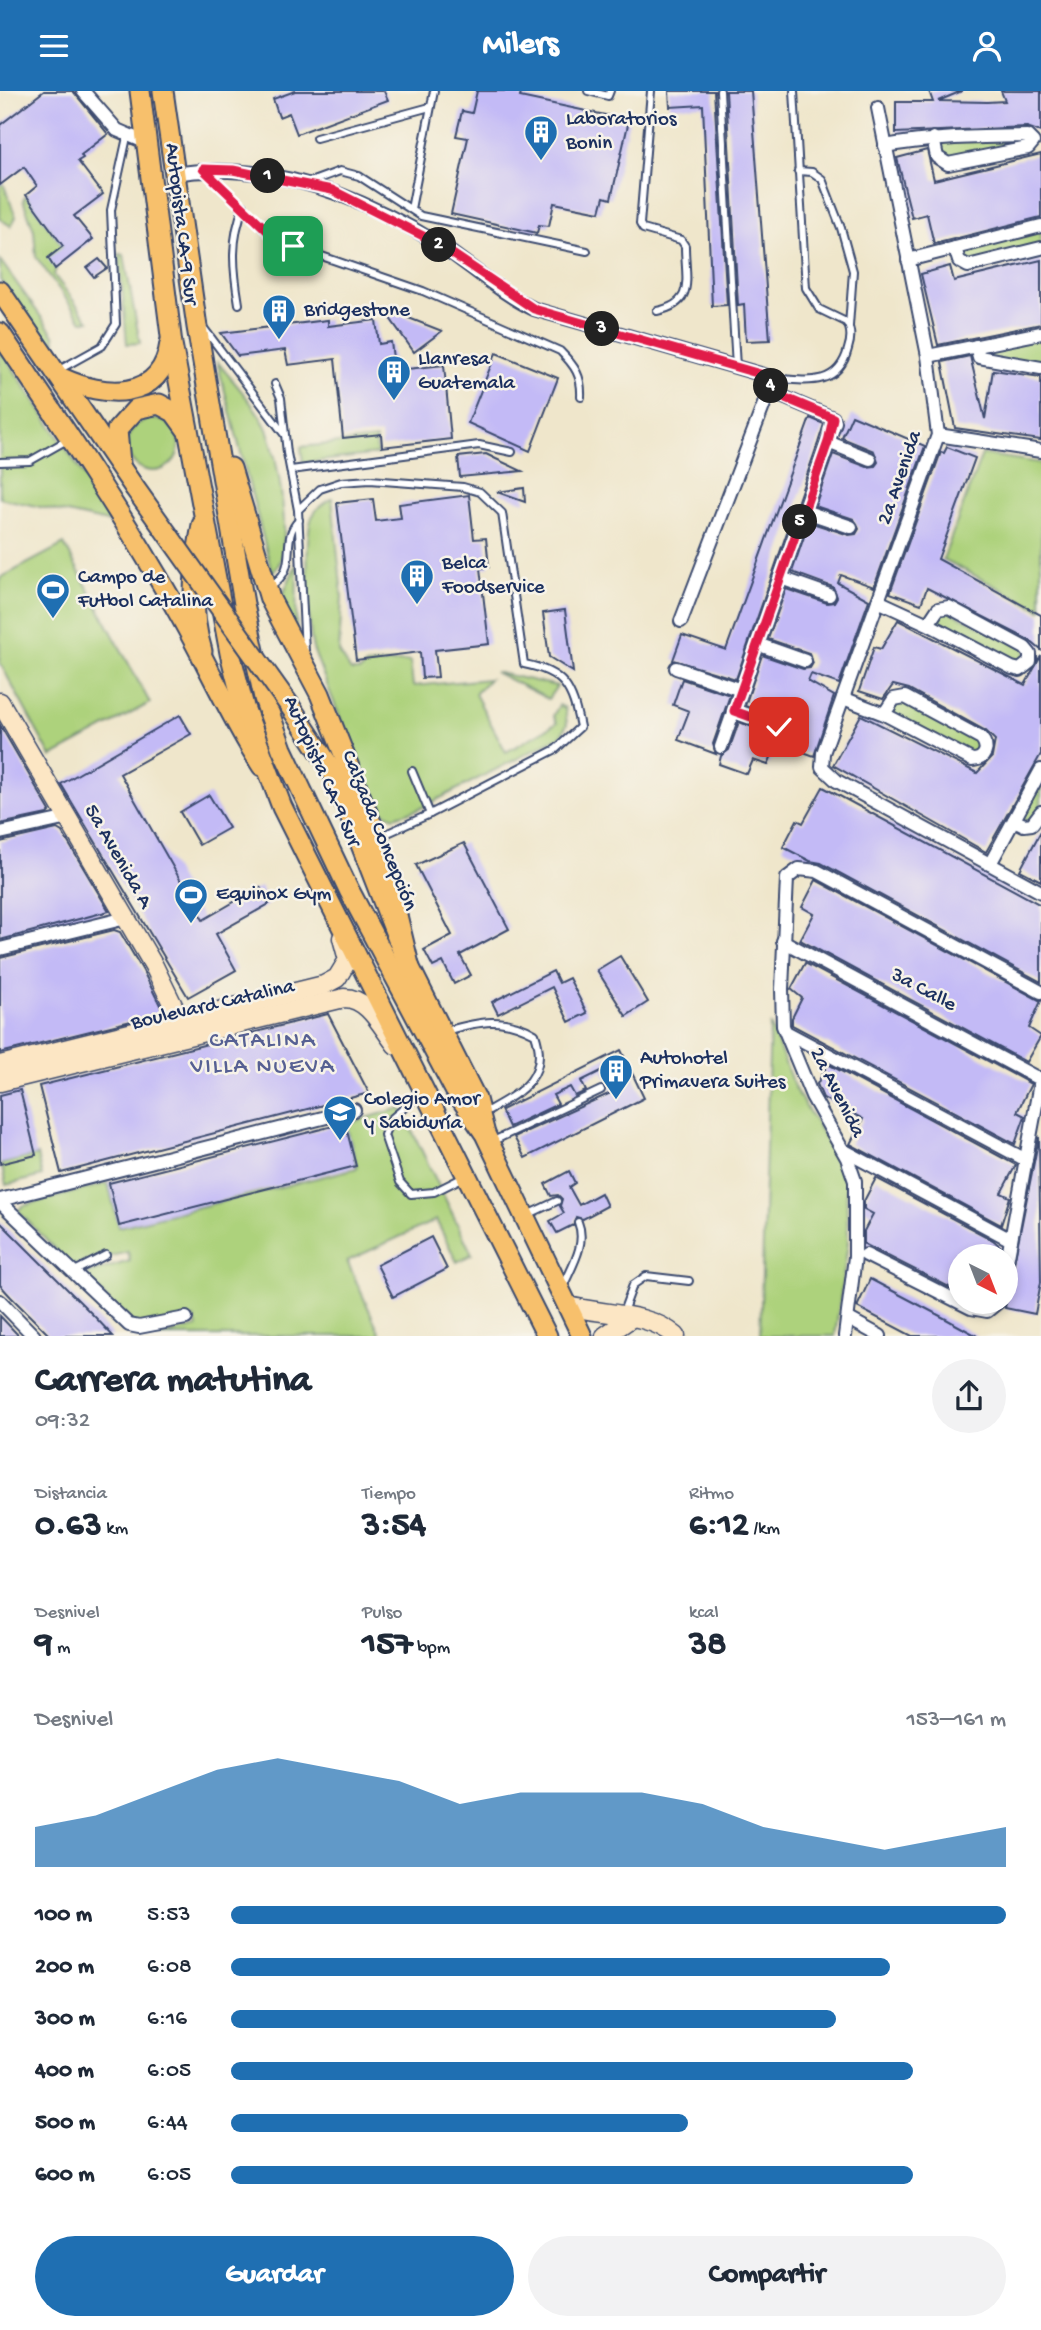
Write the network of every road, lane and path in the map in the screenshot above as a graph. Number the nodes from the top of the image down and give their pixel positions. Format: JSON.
{"nodes":[{"id":1,"x":83,"y":91,"type":"edge"},
{"id":2,"x":140,"y":91,"type":"edge"},
{"id":3,"x":434,"y":91,"type":"edge"},
{"id":4,"x":588,"y":91,"type":"edge"},
{"id":5,"x":610,"y":91,"type":"edge"},
{"id":6,"x":651,"y":91,"type":"edge"},
{"id":7,"x":720,"y":91,"type":"edge"},
{"id":8,"x":794,"y":91,"type":"edge"},
{"id":9,"x":166,"y":94,"type":"edge"},
{"id":10,"x":430,"y":107,"type":"junction"},
{"id":11,"x":878,"y":108,"type":"dead end"},
{"id":12,"x":127,"y":137,"type":"junction"},
{"id":13,"x":316,"y":138,"type":"dead end"},
{"id":14,"x":933,"y":138,"type":"junction"},
{"id":15,"x":147,"y":143,"type":"junction"},
{"id":16,"x":886,"y":146,"type":"junction"},
{"id":17,"x":203,"y":169,"type":"junction"},
{"id":18,"x":798,"y":171,"type":"junction"},
{"id":19,"x":173,"y":174,"type":"junction"},
{"id":20,"x":305,"y":183,"type":"junction"},
{"id":21,"x":244,"y":206,"type":"junction"},
{"id":22,"x":411,"y":209,"type":"junction"},
{"id":23,"x":1041,"y":226,"type":"edge"},
{"id":24,"x":955,"y":248,"type":"junction"},
{"id":25,"x":1041,"y":248,"type":"edge"},
{"id":26,"x":587,"y":251,"type":"dead end"},
{"id":27,"x":908,"y":260,"type":"junction"},
{"id":28,"x":0,"y":291,"type":"edge"},
{"id":29,"x":239,"y":304,"type":"dead end"},
{"id":30,"x":657,"y":311,"type":"dead end"},
{"id":31,"x":195,"y":315,"type":"junction"},
{"id":32,"x":849,"y":326,"type":"junction"},
{"id":33,"x":1041,"y":333,"type":"edge"},
{"id":34,"x":0,"y":334,"type":"edge"},
{"id":35,"x":171,"y":335,"type":"junction"},
{"id":36,"x":976,"y":346,"type":"junction"},
{"id":37,"x":928,"y":356,"type":"junction"},
{"id":38,"x":736,"y":367,"type":"junction"},
{"id":39,"x":1041,"y":368,"type":"edge"},
{"id":40,"x":60,"y":374,"type":"junction"},
{"id":41,"x":774,"y":378,"type":"junction"},
{"id":42,"x":275,"y":383,"type":"dead end"},
{"id":43,"x":769,"y":391,"type":"junction"},
{"id":44,"x":209,"y":392,"type":"junction"},
{"id":45,"x":581,"y":397,"type":"dead end"},
{"id":46,"x":284,"y":434,"type":"junction"},
{"id":47,"x":938,"y":435,"type":"junction"},
{"id":48,"x":192,"y":437,"type":"junction"},
{"id":49,"x":71,"y":438,"type":"junction"},
{"id":50,"x":828,"y":442,"type":"junction"},
{"id":51,"x":1041,"y":451,"type":"edge"},
{"id":52,"x":512,"y":452,"type":"dead end"},
{"id":53,"x":870,"y":459,"type":"dead end"},
{"id":54,"x":0,"y":462,"type":"edge"},
{"id":55,"x":120,"y":463,"type":"junction"},
{"id":56,"x":291,"y":470,"type":"junction"},
{"id":57,"x":298,"y":510,"type":"junction"},
{"id":58,"x":804,"y":510,"type":"junction"},
{"id":59,"x":204,"y":514,"type":"junction"},
{"id":60,"x":299,"y":520,"type":"junction"},
{"id":61,"x":851,"y":527,"type":"dead end"},
{"id":62,"x":781,"y":578,"type":"junction"},
{"id":63,"x":267,"y":589,"type":"junction"},
{"id":64,"x":829,"y":595,"type":"dead end"},
{"id":65,"x":878,"y":601,"type":"junction"},
{"id":66,"x":681,"y":621,"type":"dead end"},
{"id":67,"x":928,"y":624,"type":"junction"},
{"id":68,"x":757,"y":644,"type":"junction"},
{"id":69,"x":201,"y":651,"type":"junction"},
{"id":70,"x":805,"y":661,"type":"dead end"},
{"id":71,"x":676,"y":668,"type":"dead end"},
{"id":72,"x":307,"y":670,"type":"junction"},
{"id":73,"x":741,"y":690,"type":"junction"},
{"id":74,"x":843,"y":698,"type":"junction"},
{"id":75,"x":734,"y":711,"type":"junction"},
{"id":76,"x":3,"y":712,"type":"edge"},
{"id":77,"x":884,"y":714,"type":"junction"},
{"id":78,"x":779,"y":727,"type":"dead end"},
{"id":79,"x":721,"y":747,"type":"dead end"},
{"id":80,"x":1041,"y":770,"type":"edge"},
{"id":81,"x":412,"y":771,"type":"dead end"},
{"id":82,"x":268,"y":776,"type":"junction"},
{"id":83,"x":1041,"y":812,"type":"edge"},
{"id":84,"x":430,"y":814,"type":"junction"},
{"id":85,"x":68,"y":818,"type":"junction"},
{"id":86,"x":1014,"y":820,"type":"junction"},
{"id":87,"x":0,"y":833,"type":"edge"},
{"id":88,"x":377,"y":837,"type":"junction"},
{"id":89,"x":990,"y":864,"type":"junction"},
{"id":90,"x":1041,"y":892,"type":"edge"},
{"id":91,"x":337,"y":911,"type":"junction"},
{"id":92,"x":126,"y":918,"type":"junction"},
{"id":93,"x":783,"y":941,"type":"junction"},
{"id":94,"x":0,"y":949,"type":"edge"},
{"id":95,"x":410,"y":969,"type":"junction"},
{"id":96,"x":294,"y":991,"type":"junction"},
{"id":97,"x":1041,"y":992,"type":"edge"},
{"id":98,"x":297,"y":1010,"type":"junction"},
{"id":99,"x":184,"y":1028,"type":"junction"},
{"id":100,"x":786,"y":1032,"type":"junction"},
{"id":101,"x":442,"y":1033,"type":"junction"},
{"id":102,"x":104,"y":1047,"type":"junction"},
{"id":103,"x":410,"y":1062,"type":"junction"},
{"id":104,"x":0,"y":1065,"type":"edge"},
{"id":105,"x":1041,"y":1079,"type":"edge"},
{"id":106,"x":0,"y":1082,"type":"edge"},
{"id":107,"x":601,"y":1090,"type":"dead end"},
{"id":108,"x":424,"y":1091,"type":"junction"},
{"id":109,"x":354,"y":1110,"type":"dead end"},
{"id":110,"x":485,"y":1131,"type":"junction"},
{"id":111,"x":843,"y":1150,"type":"junction"},
{"id":112,"x":1026,"y":1160,"type":"junction"},
{"id":113,"x":884,"y":1172,"type":"junction"},
{"id":114,"x":467,"y":1176,"type":"junction"},
{"id":115,"x":856,"y":1188,"type":"junction"},
{"id":116,"x":0,"y":1201,"type":"edge"},
{"id":117,"x":557,"y":1201,"type":"dead end"},
{"id":118,"x":524,"y":1216,"type":"junction"},
{"id":119,"x":579,"y":1221,"type":"dead end"},
{"id":120,"x":1011,"y":1240,"type":"junction"},
{"id":121,"x":1010,"y":1244,"type":"edge"},
{"id":122,"x":106,"y":1255,"type":"dead end"},
{"id":123,"x":866,"y":1255,"type":"dead end"},
{"id":124,"x":71,"y":1273,"type":"junction"},
{"id":125,"x":689,"y":1281,"type":"dead end"},
{"id":126,"x":948,"y":1296,"type":"edge"},
{"id":127,"x":565,"y":1299,"type":"junction"},
{"id":128,"x":0,"y":1301,"type":"edge"},
{"id":129,"x":626,"y":1317,"type":"junction"},
{"id":130,"x":186,"y":1318,"type":"dead end"},
{"id":131,"x":849,"y":1319,"type":"junction"},
{"id":132,"x":34,"y":1336,"type":"edge"},
{"id":133,"x":547,"y":1336,"type":"edge"},
{"id":134,"x":582,"y":1336,"type":"edge"},
{"id":135,"x":606,"y":1336,"type":"edge"},
{"id":136,"x":676,"y":1336,"type":"edge"},
{"id":137,"x":845,"y":1336,"type":"edge"},
{"id":138,"x":880,"y":1336,"type":"edge"}],
"edges":[{"from":1,"to":12,"type":"street"},
{"from":2,"to":15,"type":"main road","name":"Autopista CA-9 Sur"},
{"from":3,"to":10,"type":"lane"},
{"from":4,"to":5,"type":"lane"},
{"from":6,"to":30,"type":"lane"},
{"from":7,"to":38,"type":"lane"},
{"from":8,"to":18,"type":"lane"},
{"from":9,"to":19,"type":"main road","name":"Autopista CA-9 Sur"},
{"from":10,"to":13,"type":"lane"},
{"from":10,"to":22,"type":"lane"},
{"from":11,"to":16,"type":"street","name":"2a Avenida"},
{"from":12,"to":15,"type":"street"},
{"from":12,"to":40,"type":"lane"},
{"from":14,"to":14,"type":"street"},
{"from":14,"to":16,"type":"street"},
{"from":15,"to":35,"type":"main road","name":"Autopista CA-9 Sur"},
{"from":16,"to":27,"type":"street","name":"2a Avenida"},
{"from":17,"to":19,"type":"street"},
{"from":17,"to":20,"type":"street"},
{"from":17,"to":21,"type":"lane"},
{"from":18,"to":32,"type":"lane"},
{"from":18,"to":32,"type":"lane"},
{"from":19,"to":31,"type":"main road","name":"Autopista CA-9 Sur"},
{"from":20,"to":22,"type":"lane"},
{"from":20,"to":38,"type":"street"},
{"from":21,"to":29,"type":"lane"},
{"from":21,"to":45,"type":"lane"},
{"from":22,"to":26,"type":"lane"},
{"from":23,"to":24,"type":"street"},
{"from":24,"to":25,"type":"street"},
{"from":24,"to":27,"type":"street"},
{"from":27,"to":37,"type":"street","name":"2a Avenida"},
{"from":28,"to":40,"type":"main road","name":"Calzada Concepción"},
{"from":31,"to":44,"type":"main road","name":"Autopista CA-9 Sur"},
{"from":31,"to":46,"type":"lane"},
{"from":32,"to":41,"type":"lane"},
{"from":33,"to":36,"type":"street"},
{"from":34,"to":49,"type":"main road"},
{"from":35,"to":40,"type":"main road"},
{"from":35,"to":48,"type":"main road","name":"Autopista CA-9 Sur"},
{"from":36,"to":37,"type":"street"},
{"from":36,"to":39,"type":"street"},
{"from":37,"to":47,"type":"street","name":"2a Avenida"},
{"from":38,"to":41,"type":"street"},
{"from":40,"to":55,"type":"main road","name":"Calzada Concepción"},
{"from":41,"to":43,"type":"street"},
{"from":42,"to":46,"type":"lane"},
{"from":43,"to":50,"type":"street"},
{"from":43,"to":66,"type":"street"},
{"from":44,"to":63,"type":"main road"},
{"from":44,"to":110,"type":"main road","name":"Autopista CA-9 Sur"},
{"from":46,"to":56,"type":"lane"},
{"from":47,"to":51,"type":"street"},
{"from":47,"to":65,"type":"street","name":"2a Avenida"},
{"from":48,"to":55,"type":"main road"},
{"from":48,"to":59,"type":"main road","name":"Autopista CA-9 Sur"},
{"from":49,"to":54,"type":"lane"},
{"from":49,"to":69,"type":"main road"},
{"from":50,"to":53,"type":"street"},
{"from":50,"to":58,"type":"street"},
{"from":52,"to":56,"type":"lane"},
{"from":55,"to":95,"type":"main road","name":"Calzada Concepción","bridge":true},
{"from":56,"to":57,"type":"lane"},
{"from":57,"to":60,"type":"lane"},
{"from":57,"to":84,"type":"lane"},
{"from":58,"to":61,"type":"street"},
{"from":58,"to":62,"type":"street"},
{"from":59,"to":69,"type":"main road"},
{"from":59,"to":82,"type":"main road","name":"Autopista CA-9 Sur"},
{"from":60,"to":63,"type":"lane"},
{"from":60,"to":72,"type":"lane"},
{"from":62,"to":64,"type":"street"},
{"from":62,"to":68,"type":"street"},
{"from":63,"to":72,"type":"main road"},
{"from":65,"to":67,"type":"street"},
{"from":65,"to":74,"type":"street","name":"2a Avenida"},
{"from":67,"to":67,"type":"street"},
{"from":68,"to":70,"type":"street"},
{"from":68,"to":73,"type":"street"},
{"from":69,"to":82,"type":"main road"},
{"from":71,"to":73,"type":"street"},
{"from":72,"to":88,"type":"main road"},
{"from":73,"to":75,"type":"street"},
{"from":74,"to":77,"type":"street"},
{"from":74,"to":89,"type":"street","name":"2a Avenida"},
{"from":75,"to":78,"type":"street"},
{"from":75,"to":79,"type":"street"},
{"from":76,"to":85,"type":"main road","name":"5a Avenida A"},
{"from":77,"to":77,"type":"street"},
{"from":80,"to":86,"type":"street"},
{"from":81,"to":84,"type":"lane"},
{"from":82,"to":91,"type":"main road","name":"Autopista CA-9 Sur"},
{"from":83,"to":86,"type":"street"},
{"from":84,"to":88,"type":"lane"},
{"from":85,"to":87,"type":"street"},
{"from":85,"to":92,"type":"main road","name":"5a Avenida A"},
{"from":86,"to":89,"type":"street"},
{"from":88,"to":95,"type":"main road"},
{"from":89,"to":90,"type":"street"},
{"from":91,"to":96,"type":"main road","name":"Boulevard Catalina"},
{"from":91,"to":103,"type":"main road","name":"Autopista CA-9 Sur"},
{"from":92,"to":94,"type":"street"},
{"from":92,"to":99,"type":"main road","name":"5a Avenida A"},
{"from":93,"to":97,"type":"street","name":"2a Avenida"},
{"from":93,"to":100,"type":"street","name":"2a Avenida"},
{"from":93,"to":105,"type":"street","name":"3a Calle"},
{"from":95,"to":101,"type":"main road","name":"Calzada Concepción"},
{"from":96,"to":98,"type":"lane"},
{"from":96,"to":99,"type":"main road","name":"Boulevard Catalina"},
{"from":98,"to":99,"type":"main road","name":"Boulevard Catalina"},
{"from":98,"to":103,"type":"main road","name":"Boulevard Catalina"},
{"from":99,"to":102,"type":"main road","name":"Boulevard Catalina"},
{"from":100,"to":111,"type":"street","name":"2a Avenida"},
{"from":100,"to":112,"type":"street"},
{"from":101,"to":110,"type":"main road","name":"Calzada Concepción"},
{"from":101,"to":110,"type":"lane"},
{"from":102,"to":104,"type":"main road","name":"Boulevard Catalina"},
{"from":102,"to":106,"type":"main road","name":"Boulevard Catalina"},
{"from":103,"to":108,"type":"main road","name":"Autopista CA-9 Sur"},
{"from":105,"to":112,"type":"street"},
{"from":107,"to":110,"type":"lane"},
{"from":108,"to":114,"type":"main road","name":"Autopista CA-9 Sur"},
{"from":108,"to":114,"type":"lane"},
{"from":109,"to":116,"type":"street"},
{"from":110,"to":118,"type":"main road","name":"Autopista CA-9 Sur"},
{"from":111,"to":113,"type":"street"},
{"from":111,"to":115,"type":"street","name":"2a Avenida"},
{"from":112,"to":120,"type":"street"},
{"from":113,"to":115,"type":"street"},
{"from":113,"to":120,"type":"street"},
{"from":114,"to":133,"type":"main road","name":"Autopista CA-9 Sur"},
{"from":115,"to":131,"type":"street","name":"2a Avenida"},
{"from":116,"to":124,"type":"street"},
{"from":117,"to":118,"type":"lane"},
{"from":118,"to":127,"type":"main road","name":"Autopista CA-9 Sur"},
{"from":119,"to":127,"type":"lane"},
{"from":120,"to":121,"type":"street"},
{"from":122,"to":124,"type":"lane"},
{"from":123,"to":126,"type":"street"},
{"from":124,"to":130,"type":"street"},
{"from":125,"to":129,"type":"lane"},
{"from":127,"to":129,"type":"main road"},
{"from":127,"to":134,"type":"main road","name":"Autopista CA-9 Sur"},
{"from":128,"to":132,"type":"street"},
{"from":129,"to":135,"type":"main road"},
{"from":129,"to":136,"type":"main road"},
{"from":131,"to":137,"type":"street","name":"2a Avenida"},
{"from":131,"to":138,"type":"street"}]}
